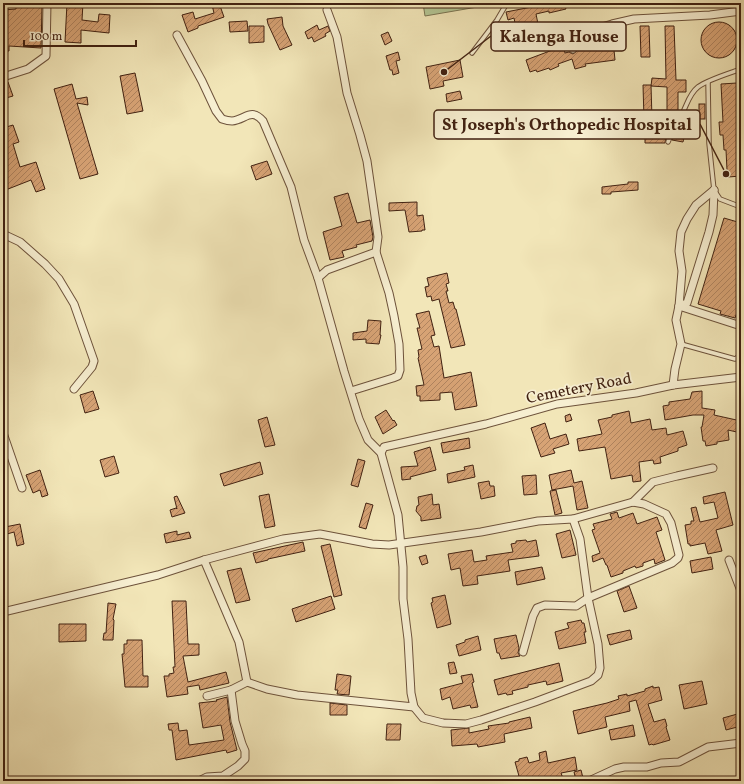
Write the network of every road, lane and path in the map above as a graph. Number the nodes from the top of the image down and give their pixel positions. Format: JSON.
{"nodes":[{"id":1,"x":47,"y":3,"type":"edge"},
{"id":2,"x":508,"y":3,"type":"edge"},
{"id":3,"x":327,"y":10,"type":"dead end"},
{"id":4,"x":741,"y":11,"type":"edge"},
{"id":5,"x":177,"y":35,"type":"dead end"},
{"id":6,"x":573,"y":49,"type":"dead end"},
{"id":7,"x":472,"y":53,"type":"dead end"},
{"id":8,"x":741,"y":69,"type":"edge"},
{"id":9,"x":3,"y":77,"type":"edge"},
{"id":10,"x":708,"y":82,"type":"junction"},
{"id":11,"x":668,"y":142,"type":"dead end"},
{"id":12,"x":714,"y":190,"type":"junction"},
{"id":13,"x":741,"y":207,"type":"edge"},
{"id":14,"x":3,"y":234,"type":"edge"},
{"id":15,"x":376,"y":252,"type":"junction"},
{"id":16,"x":318,"y":278,"type":"junction"},
{"id":17,"x":679,"y":306,"type":"junction"},
{"id":18,"x":741,"y":326,"type":"edge"},
{"id":19,"x":681,"y":344,"type":"junction"},
{"id":20,"x":741,"y":356,"type":"edge"},
{"id":21,"x":741,"y":377,"type":"edge"},
{"id":22,"x":674,"y":385,"type":"junction"},
{"id":23,"x":74,"y":389,"type":"dead end"},
{"id":24,"x":351,"y":391,"type":"junction"},
{"id":25,"x":3,"y":433,"type":"edge"},
{"id":26,"x":381,"y":453,"type":"junction"},
{"id":27,"x":714,"y":468,"type":"dead end"},
{"id":28,"x":22,"y":488,"type":"dead end"},
{"id":29,"x":633,"y":502,"type":"junction"},
{"id":30,"x":573,"y":519,"type":"junction"},
{"id":31,"x":400,"y":544,"type":"junction"},
{"id":32,"x":204,"y":560,"type":"junction"},
{"id":33,"x":729,"y":560,"type":"dead end"},
{"id":34,"x":741,"y":591,"type":"edge"},
{"id":35,"x":588,"y":598,"type":"junction"},
{"id":36,"x":3,"y":612,"type":"edge"},
{"id":37,"x":523,"y":652,"type":"dead end"},
{"id":38,"x":247,"y":682,"type":"junction"},
{"id":39,"x":231,"y":690,"type":"junction"},
{"id":40,"x":207,"y":696,"type":"dead end"},
{"id":41,"x":414,"y":707,"type":"junction"},
{"id":42,"x":741,"y":743,"type":"edge"},
{"id":43,"x":199,"y":781,"type":"edge"},
{"id":44,"x":589,"y":781,"type":"edge"}],
"edges":[{"from":1,"to":9,"type":"street"},
{"from":2,"to":7,"type":"lane"},
{"from":3,"to":15,"type":"street"},
{"from":4,"to":6,"type":"street"},
{"from":5,"to":16,"type":"street"},
{"from":8,"to":10,"type":"lane"},
{"from":10,"to":11,"type":"lane"},
{"from":10,"to":12,"type":"lane"},
{"from":12,"to":13,"type":"lane"},
{"from":12,"to":17,"type":"street"},
{"from":12,"to":17,"type":"street"},
{"from":14,"to":23,"type":"street"},
{"from":15,"to":16,"type":"street"},
{"from":15,"to":24,"type":"street"},
{"from":16,"to":24,"type":"street"},
{"from":17,"to":18,"type":"street"},
{"from":17,"to":19,"type":"street"},
{"from":19,"to":20,"type":"lane"},
{"from":19,"to":22,"type":"street"},
{"from":21,"to":22,"type":"street","name":"Cemetery Road"},
{"from":22,"to":26,"type":"street","name":"Cemetery Road"},
{"from":24,"to":26,"type":"street"},
{"from":25,"to":28,"type":"street"},
{"from":26,"to":31,"type":"street"},
{"from":27,"to":29,"type":"street"},
{"from":29,"to":30,"type":"street"},
{"from":29,"to":35,"type":"street"},
{"from":30,"to":31,"type":"street"},
{"from":30,"to":35,"type":"street"},
{"from":31,"to":32,"type":"street"},
{"from":31,"to":41,"type":"street"},
{"from":32,"to":36,"type":"street"},
{"from":32,"to":38,"type":"street"},
{"from":33,"to":34,"type":"street"},
{"from":35,"to":37,"type":"street"},
{"from":35,"to":41,"type":"street"},
{"from":38,"to":39,"type":"street"},
{"from":38,"to":41,"type":"street"},
{"from":39,"to":40,"type":"street"},
{"from":39,"to":43,"type":"street"},
{"from":42,"to":44,"type":"street"}]}
